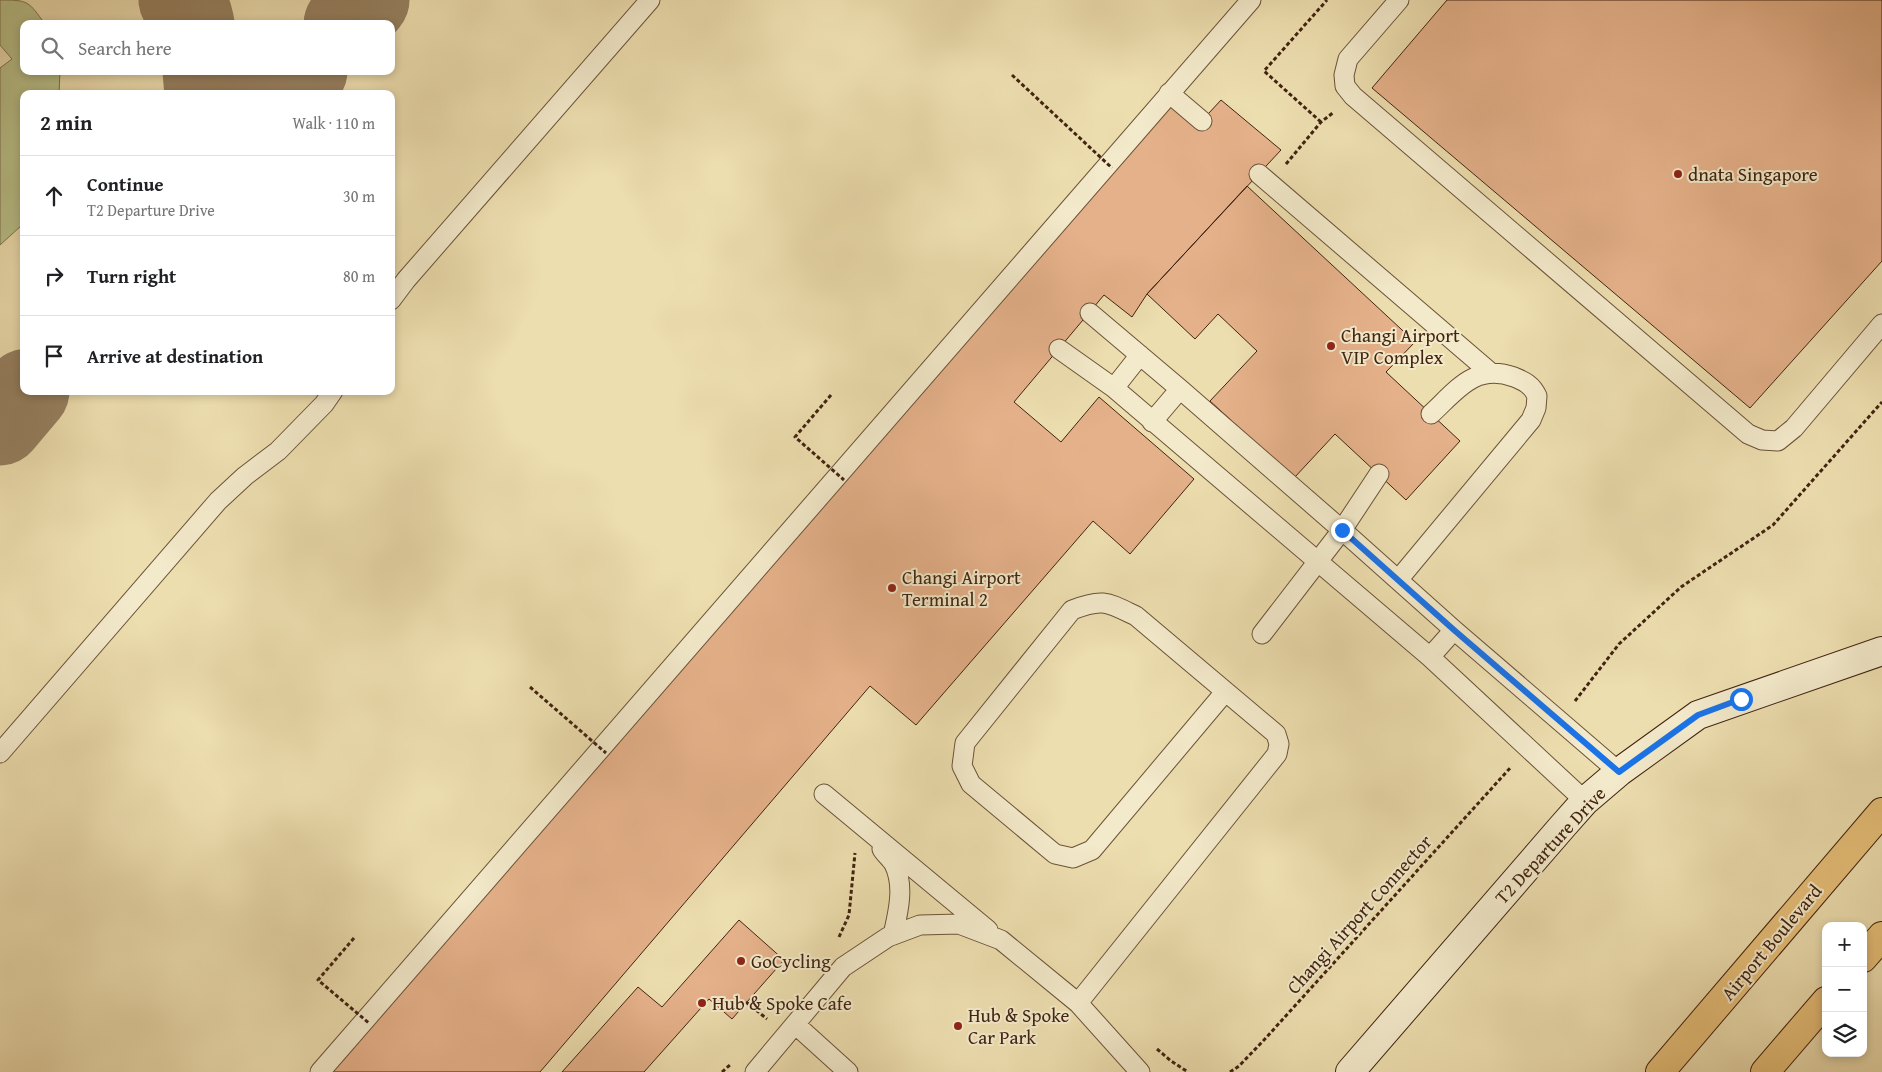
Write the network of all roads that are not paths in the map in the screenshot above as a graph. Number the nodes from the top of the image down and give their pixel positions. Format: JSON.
{"nodes":[{"id":1,"x":650,"y":0,"type":"edge"},
{"id":2,"x":1251,"y":0,"type":"edge"},
{"id":3,"x":1399,"y":0,"type":"edge"},
{"id":4,"x":1169,"y":93,"type":"junction"},
{"id":5,"x":1202,"y":120,"type":"dead end"},
{"id":6,"x":1264,"y":179,"type":"road end"},
{"id":7,"x":395,"y":295,"type":"edge"},
{"id":8,"x":1090,"y":313,"type":"dead end"},
{"id":9,"x":1882,"y":324,"type":"edge"},
{"id":10,"x":1059,"y":349,"type":"dead end"},
{"id":11,"x":1140,"y":355,"type":"junction"},
{"id":12,"x":1491,"y":373,"type":"junction"},
{"id":13,"x":1114,"y":388,"type":"junction"},
{"id":14,"x":1180,"y":389,"type":"junction"},
{"id":15,"x":330,"y":395,"type":"edge"},
{"id":16,"x":1432,"y":414,"type":"dead end"},
{"id":17,"x":1152,"y":422,"type":"junction"},
{"id":18,"x":1379,"y":474,"type":"dead end"},
{"id":19,"x":1342,"y":530,"type":"junction"},
{"id":20,"x":1319,"y":562,"type":"junction"},
{"id":21,"x":1398,"y":580,"type":"junction"},
{"id":22,"x":1454,"y":630,"type":"junction"},
{"id":23,"x":1262,"y":634,"type":"dead end"},
{"id":24,"x":1882,"y":651,"type":"edge"},
{"id":25,"x":1430,"y":657,"type":"junction"},
{"id":26,"x":1225,"y":692,"type":"junction"},
{"id":27,"x":0,"y":753,"type":"edge"},
{"id":28,"x":1619,"y":772,"type":"junction"},
{"id":29,"x":824,"y":794,"type":"dead end"},
{"id":30,"x":1586,"y":801,"type":"junction"},
{"id":31,"x":1882,"y":812,"type":"edge"},
{"id":32,"x":869,"y":832,"type":"junction"},
{"id":33,"x":893,"y":935,"type":"junction"},
{"id":34,"x":1882,"y":936,"type":"edge"},
{"id":35,"x":1001,"y":940,"type":"junction"},
{"id":36,"x":1867,"y":953,"type":"edge"},
{"id":37,"x":1078,"y":1003,"type":"junction"},
{"id":38,"x":1822,"y":1006,"type":"edge"},
{"id":39,"x":796,"y":1025,"type":"junction"},
{"id":40,"x":320,"y":1072,"type":"edge"},
{"id":41,"x":755,"y":1072,"type":"edge"},
{"id":42,"x":848,"y":1072,"type":"edge"},
{"id":43,"x":1140,"y":1072,"type":"edge"},
{"id":44,"x":1350,"y":1072,"type":"edge"},
{"id":45,"x":1660,"y":1072,"type":"edge"},
{"id":46,"x":1765,"y":1072,"type":"edge"}],
"edges":[{"from":1,"to":7,"type":"lane"},
{"from":2,"to":4,"type":"lane"},
{"from":3,"to":9,"type":"lane"},
{"from":4,"to":5,"type":"lane"},
{"from":4,"to":40,"type":"lane"},
{"from":6,"to":12,"type":"lane"},
{"from":8,"to":11,"type":"lane"},
{"from":10,"to":13,"type":"lane"},
{"from":11,"to":13,"type":"lane"},
{"from":11,"to":14,"type":"lane"},
{"from":12,"to":16,"type":"lane"},
{"from":12,"to":21,"type":"lane"},
{"from":13,"to":17,"type":"lane"},
{"from":14,"to":17,"type":"lane"},
{"from":14,"to":19,"type":"lane"},
{"from":15,"to":27,"type":"lane"},
{"from":17,"to":20,"type":"lane"},
{"from":18,"to":19,"type":"lane"},
{"from":19,"to":20,"type":"lane"},
{"from":19,"to":21,"type":"lane"},
{"from":20,"to":23,"type":"lane"},
{"from":20,"to":25,"type":"lane"},
{"from":21,"to":22,"type":"lane"},
{"from":22,"to":25,"type":"lane"},
{"from":22,"to":28,"type":"lane"},
{"from":24,"to":28,"type":"main road","name":"T2 Departure Drive"},
{"from":25,"to":30,"type":"lane"},
{"from":26,"to":26,"type":"lane"},
{"from":26,"to":37,"type":"lane"},
{"from":28,"to":30,"type":"main road","name":"T2 Departure Drive"},
{"from":29,"to":32,"type":"lane"},
{"from":30,"to":44,"type":"main road","name":"T2 Departure Drive"},
{"from":31,"to":45,"type":"highway","name":"Airport Boulevard"},
{"from":32,"to":33,"type":"lane"},
{"from":32,"to":35,"type":"lane"},
{"from":33,"to":35,"type":"lane"},
{"from":33,"to":39,"type":"lane"},
{"from":34,"to":36,"type":"highway"},
{"from":35,"to":37,"type":"lane"},
{"from":37,"to":43,"type":"lane"},
{"from":38,"to":46,"type":"highway"},
{"from":39,"to":41,"type":"lane"},
{"from":39,"to":42,"type":"lane"}]}
